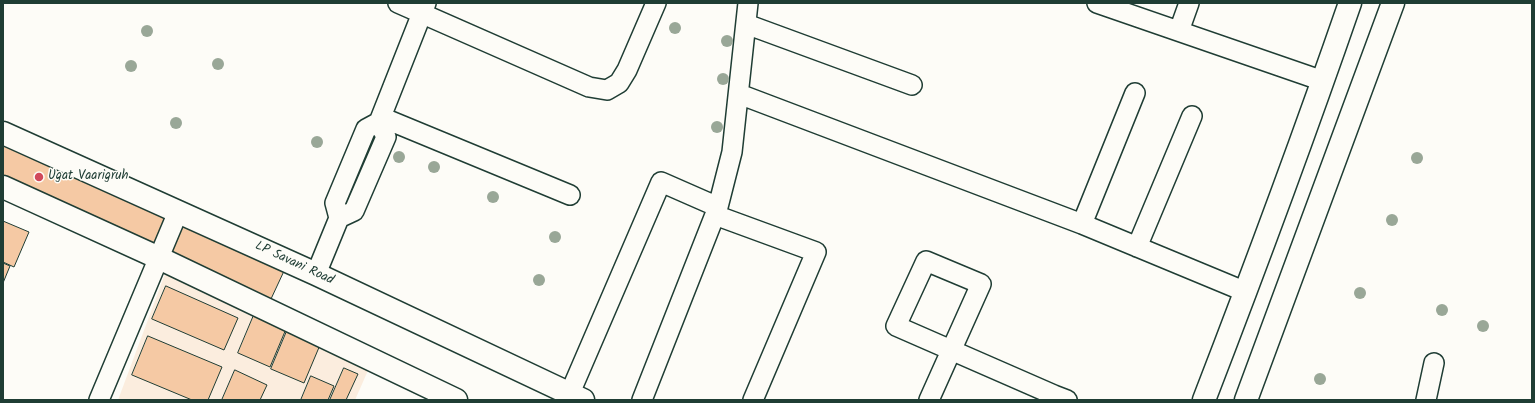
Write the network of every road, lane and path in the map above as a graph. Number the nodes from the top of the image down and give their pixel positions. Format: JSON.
{"nodes":[{"id":1,"x":398,"y":3,"type":"edge"},
{"id":2,"x":656,"y":3,"type":"edge"},
{"id":3,"x":748,"y":3,"type":"edge"},
{"id":4,"x":1098,"y":3,"type":"edge"},
{"id":5,"x":1189,"y":3,"type":"edge"},
{"id":6,"x":1350,"y":3,"type":"edge"},
{"id":7,"x":1393,"y":3,"type":"edge"},
{"id":8,"x":424,"y":8,"type":"edge"},
{"id":9,"x":746,"y":24,"type":"junction"},
{"id":10,"x":1179,"y":31,"type":"junction"},
{"id":11,"x":1323,"y":81,"type":"junction"},
{"id":12,"x":912,"y":85,"type":"dead end"},
{"id":13,"x":1135,"y":93,"type":"dead end"},
{"id":14,"x":738,"y":94,"type":"junction"},
{"id":15,"x":1192,"y":116,"type":"dead end"},
{"id":16,"x":380,"y":120,"type":"junction"},
{"id":17,"x":3,"y":133,"type":"edge"},
{"id":18,"x":3,"y":187,"type":"edge"},
{"id":19,"x":570,"y":196,"type":"dead end"},
{"id":20,"x":716,"y":211,"type":"junction"},
{"id":21,"x":178,"y":212,"type":"junction"},
{"id":22,"x":1082,"y":224,"type":"junction"},
{"id":23,"x":1137,"y":247,"type":"junction"},
{"id":24,"x":159,"y":258,"type":"junction"},
{"id":25,"x":316,"y":274,"type":"junction"},
{"id":26,"x":1246,"y":292,"type":"junction"},
{"id":27,"x":950,"y":350,"type":"junction"},
{"id":28,"x":1434,"y":363,"type":"dead end"},
{"id":29,"x":577,"y":397,"type":"edge"},
{"id":30,"x":99,"y":400,"type":"edge"},
{"id":31,"x":456,"y":400,"type":"edge"},
{"id":32,"x":642,"y":400,"type":"edge"},
{"id":33,"x":753,"y":400,"type":"edge"},
{"id":34,"x":928,"y":400,"type":"edge"},
{"id":35,"x":1066,"y":400,"type":"edge"},
{"id":36,"x":1204,"y":400,"type":"edge"},
{"id":37,"x":1246,"y":400,"type":"edge"},
{"id":38,"x":1426,"y":400,"type":"edge"}],
"edges":[{"from":1,"to":8,"type":"street"},
{"from":2,"to":8,"type":"street"},
{"from":3,"to":9,"type":"street"},
{"from":4,"to":10,"type":"street"},
{"from":5,"to":10,"type":"street"},
{"from":6,"to":11,"type":"main road"},
{"from":7,"to":37,"type":"main road"},
{"from":8,"to":16,"type":"street"},
{"from":9,"to":12,"type":"street"},
{"from":9,"to":14,"type":"street"},
{"from":10,"to":11,"type":"street"},
{"from":11,"to":26,"type":"main road"},
{"from":13,"to":22,"type":"street"},
{"from":14,"to":20,"type":"street"},
{"from":14,"to":22,"type":"street"},
{"from":15,"to":23,"type":"street"},
{"from":16,"to":19,"type":"street"},
{"from":16,"to":25,"type":"street"},
{"from":17,"to":21,"type":"main road","name":"LP Savani Road"},
{"from":18,"to":24,"type":"main road"},
{"from":20,"to":29,"type":"street"},
{"from":20,"to":32,"type":"street"},
{"from":20,"to":33,"type":"street"},
{"from":21,"to":24,"type":"street"},
{"from":21,"to":25,"type":"main road","name":"LP Savani Road"},
{"from":22,"to":23,"type":"street"},
{"from":23,"to":26,"type":"street"},
{"from":24,"to":30,"type":"street"},
{"from":24,"to":31,"type":"main road"},
{"from":25,"to":29,"type":"main road","name":"LP Savani Road"},
{"from":26,"to":36,"type":"main road"},
{"from":27,"to":27,"type":"street"},
{"from":27,"to":34,"type":"street"},
{"from":27,"to":35,"type":"street"},
{"from":28,"to":38,"type":"street"}]}
